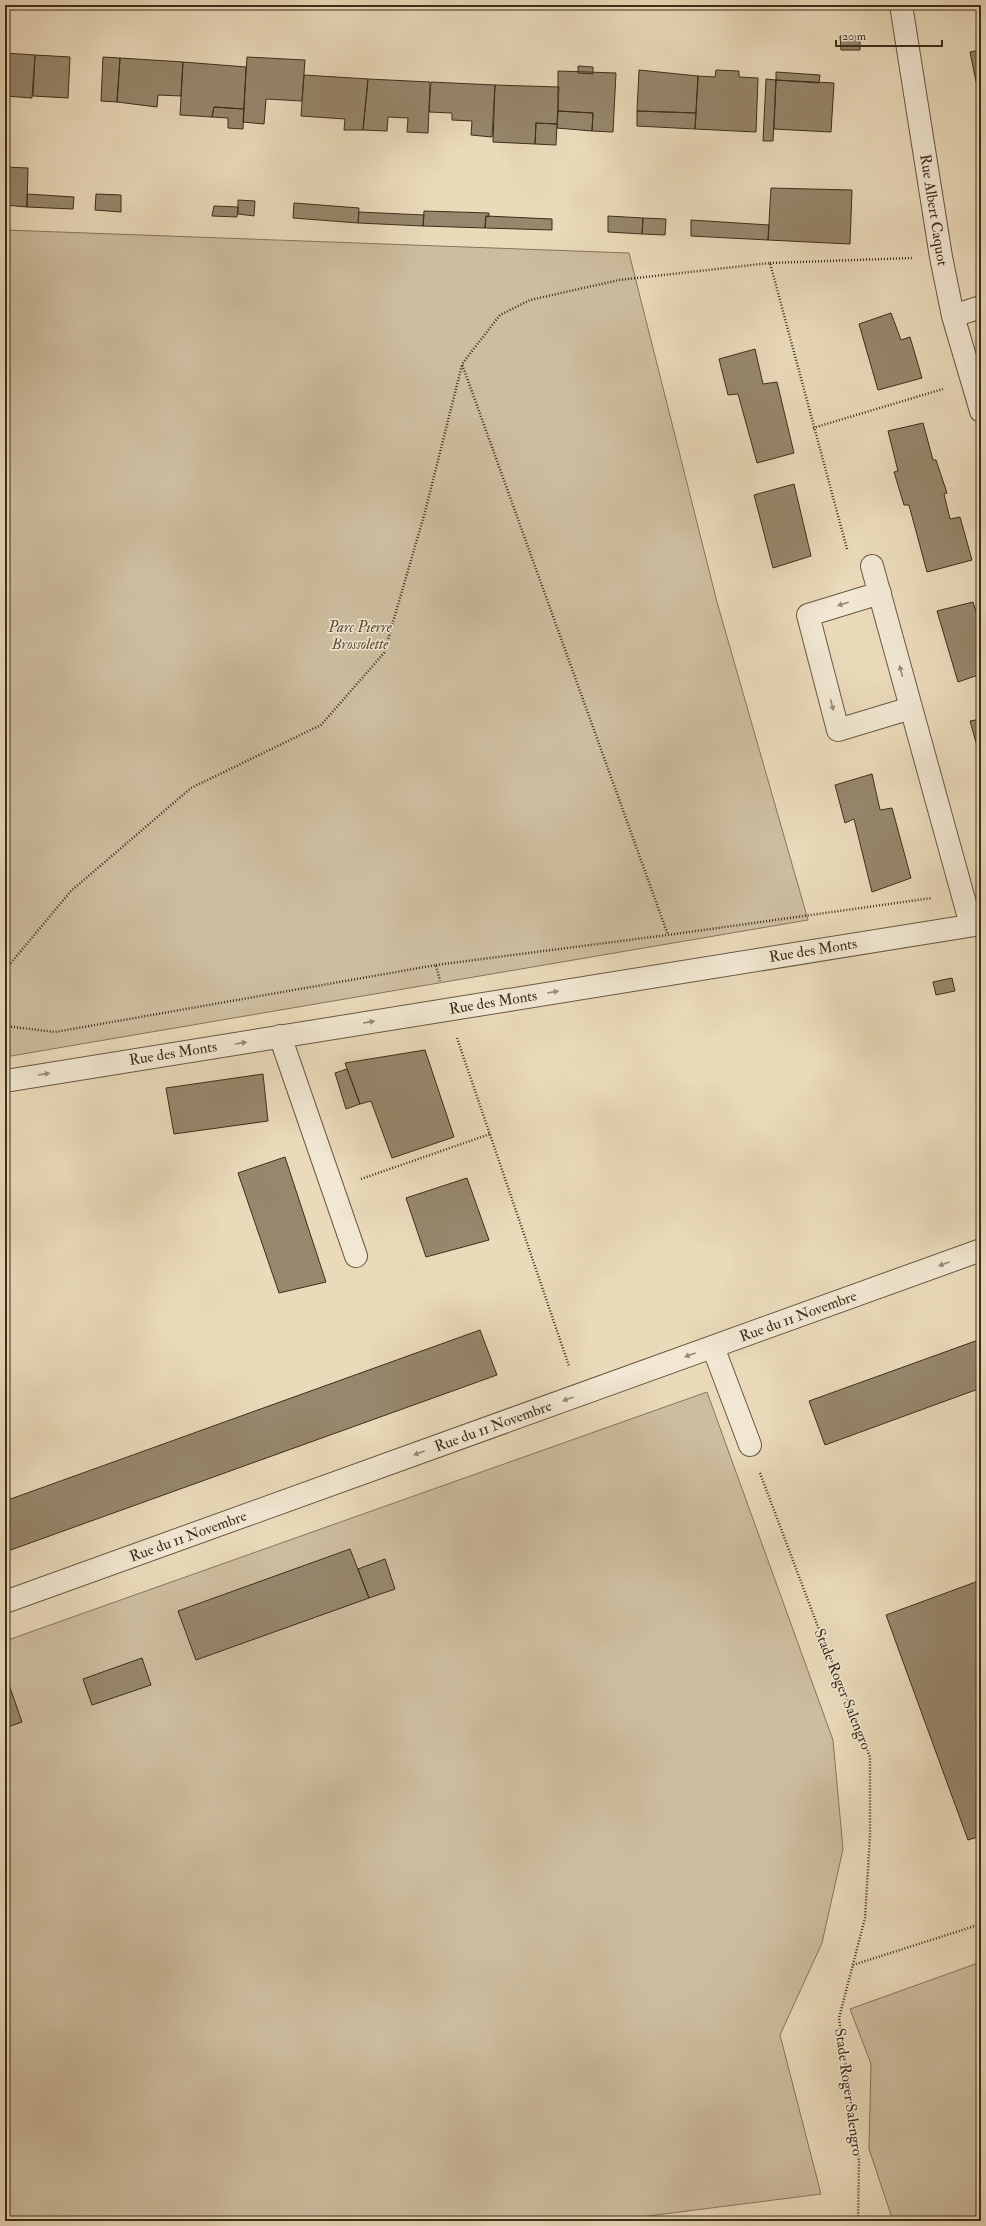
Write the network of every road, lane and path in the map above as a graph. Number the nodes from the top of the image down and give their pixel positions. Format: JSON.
{"nodes":[{"id":1,"x":901,"y":5,"type":"edge"},
{"id":2,"x":941,"y":257,"type":"junction"},
{"id":3,"x":770,"y":263,"type":"junction"},
{"id":4,"x":981,"y":308,"type":"edge"},
{"id":5,"x":953,"y":316,"type":"junction"},
{"id":6,"x":785,"y":323,"type":"dead end"},
{"id":7,"x":462,"y":364,"type":"junction"},
{"id":8,"x":972,"y":380,"type":"junction"},
{"id":9,"x":981,"y":411,"type":"edge"},
{"id":10,"x":813,"y":428,"type":"dead end"},
{"id":11,"x":872,"y":566,"type":"dead end"},
{"id":12,"x":880,"y":593,"type":"junction"},
{"id":13,"x":912,"y":708,"type":"junction"},
{"id":14,"x":940,"y":897,"type":"dead end"},
{"id":15,"x":976,"y":924,"type":"edge"},
{"id":16,"x":668,"y":935,"type":"junction"},
{"id":17,"x":436,"y":965,"type":"junction"},
{"id":18,"x":5,"y":970,"type":"edge"},
{"id":19,"x":447,"y":1009,"type":"junction"},
{"id":20,"x":5,"y":1026,"type":"edge"},
{"id":21,"x":280,"y":1036,"type":"junction"},
{"id":22,"x":5,"y":1080,"type":"edge"},
{"id":23,"x":490,"y":1134,"type":"junction"},
{"id":24,"x":333,"y":1188,"type":"junction"},
{"id":25,"x":981,"y":1250,"type":"edge"},
{"id":26,"x":356,"y":1256,"type":"dead end"},
{"id":27,"x":713,"y":1347,"type":"junction"},
{"id":28,"x":578,"y":1395,"type":"junction"},
{"id":29,"x":750,"y":1445,"type":"joint"},
{"id":30,"x":5,"y":1602,"type":"edge"},
{"id":31,"x":981,"y":1924,"type":"edge"},
{"id":32,"x":853,"y":1965,"type":"junction"},
{"id":33,"x":858,"y":2221,"type":"edge"}],
"edges":[{"from":1,"to":2,"type":"street","name":"Rue Albert Caquot"},
{"from":2,"to":3,"type":"path"},
{"from":2,"to":5,"type":"street","name":"Rue Albert Caquot"},
{"from":3,"to":6,"type":"path"},
{"from":3,"to":7,"type":"path"},
{"from":4,"to":5,"type":"street"},
{"from":5,"to":8,"type":"street","name":"Rue Albert Caquot"},
{"from":7,"to":16,"type":"path"},
{"from":7,"to":18,"type":"path"},
{"from":8,"to":9,"type":"street","name":"Rue Albert Caquot"},
{"from":8,"to":10,"type":"path"},
{"from":11,"to":12,"type":"street"},
{"from":13,"to":12,"type":"street","one_way":true},
{"from":12,"to":13,"type":"street","one_way":true},
{"from":13,"to":15,"type":"street"},
{"from":14,"to":16,"type":"path"},
{"from":19,"to":15,"type":"street","name":"Rue des Monts","one_way":true},
{"from":16,"to":17,"type":"path"},
{"from":17,"to":19,"type":"path"},
{"from":17,"to":20,"type":"path"},
{"from":21,"to":19,"type":"street","name":"Rue des Monts","one_way":true},
{"from":19,"to":23,"type":"path"},
{"from":22,"to":21,"type":"street","name":"Rue des Monts","one_way":true},
{"from":21,"to":24,"type":"street"},
{"from":23,"to":24,"type":"path"},
{"from":23,"to":28,"type":"path"},
{"from":24,"to":26,"type":"street"},
{"from":25,"to":27,"type":"street","name":"Rue du 11 Novembre","one_way":true},
{"from":27,"to":28,"type":"street","name":"Rue du 11 Novembre","one_way":true},
{"from":27,"to":29,"type":"street"},
{"from":28,"to":30,"type":"street","name":"Rue du 11 Novembre","one_way":true},
{"from":29,"to":32,"type":"path","name":"Stade Roger Salengro"},
{"from":31,"to":32,"type":"path"},
{"from":32,"to":33,"type":"path","name":"Stade Roger Salengro"}]}
